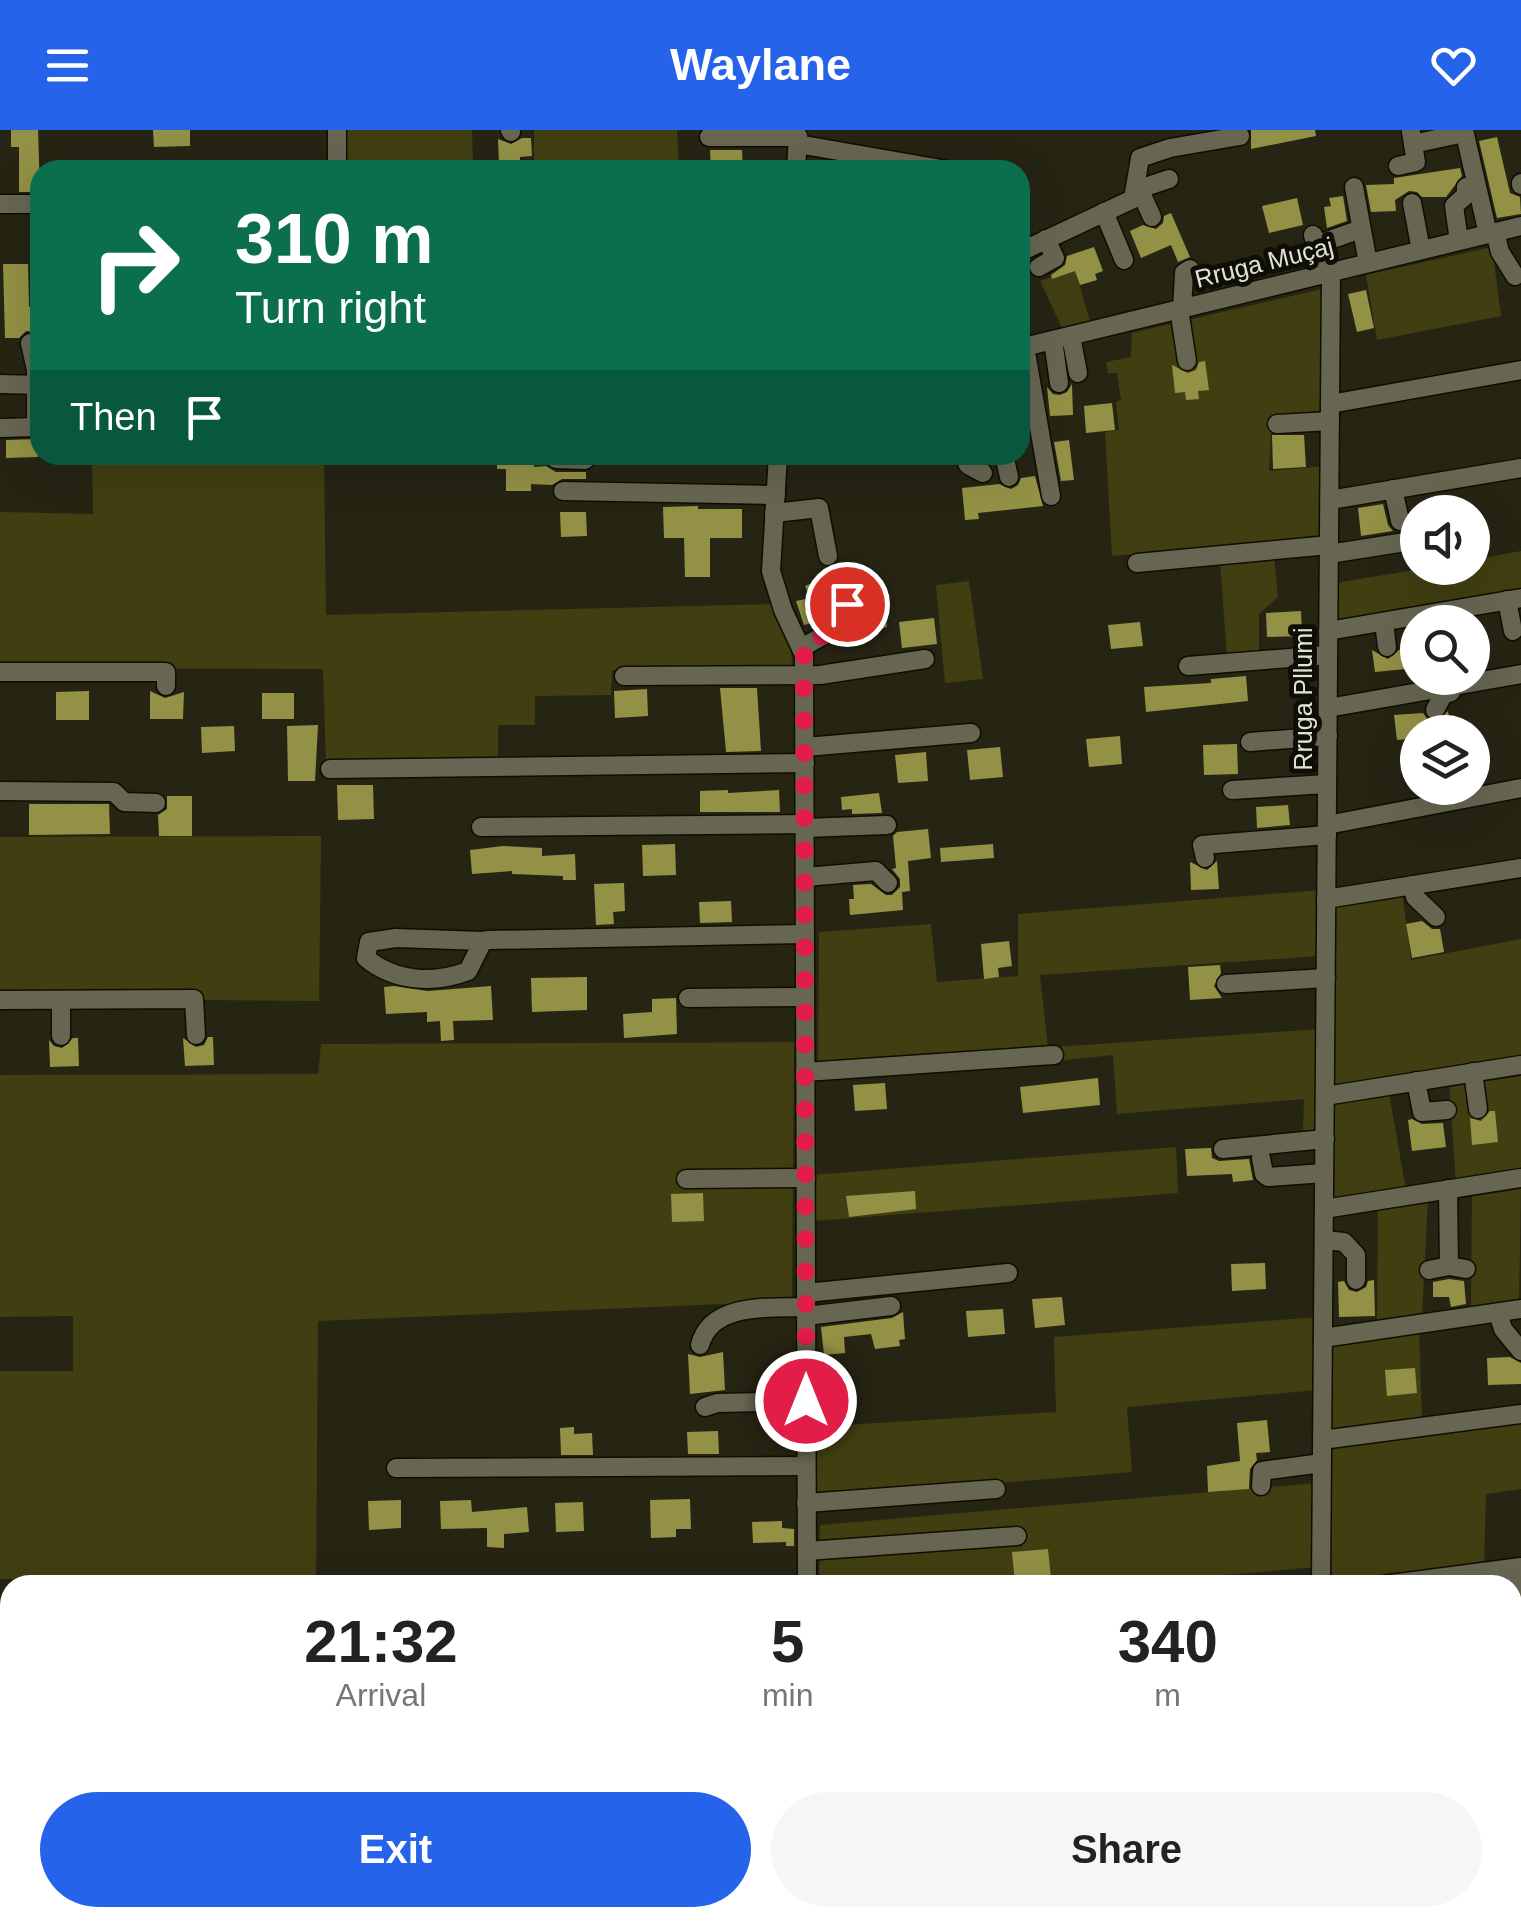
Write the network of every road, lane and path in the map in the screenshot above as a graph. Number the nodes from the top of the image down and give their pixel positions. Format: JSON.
{"nodes":[{"id":1,"x":337,"y":130,"type":"edge"},
{"id":2,"x":1464,"y":131,"type":"edge"},
{"id":3,"x":709,"y":137,"type":"dead end"},
{"id":4,"x":798,"y":137,"type":"edge"},
{"id":5,"x":1240,"y":138,"type":"edge"},
{"id":6,"x":1412,"y":138,"type":"edge"},
{"id":7,"x":337,"y":160,"type":"edge"},
{"id":8,"x":855,"y":160,"type":"edge"},
{"id":9,"x":1398,"y":166,"type":"dead end"},
{"id":10,"x":1169,"y":179,"type":"dead end"},
{"id":11,"x":1354,"y":187,"type":"dead end"},
{"id":12,"x":1466,"y":187,"type":"dead end"},
{"id":13,"x":1135,"y":194,"type":"junction"},
{"id":14,"x":1412,"y":203,"type":"dead end"},
{"id":15,"x":0,"y":204,"type":"edge"},
{"id":16,"x":30,"y":204,"type":"edge"},
{"id":17,"x":1104,"y":212,"type":"junction"},
{"id":18,"x":1146,"y":219,"type":"dead end"},
{"id":19,"x":1521,"y":226,"type":"edge"},
{"id":20,"x":1064,"y":230,"type":"junction"},
{"id":21,"x":1361,"y":230,"type":"junction"},
{"id":22,"x":1492,"y":233,"type":"junction"},
{"id":23,"x":1046,"y":239,"type":"junction"},
{"id":24,"x":1459,"y":241,"type":"junction"},
{"id":25,"x":1030,"y":247,"type":"edge"},
{"id":26,"x":1073,"y":249,"type":"dead end"},
{"id":27,"x":1421,"y":250,"type":"junction"},
{"id":28,"x":1124,"y":260,"type":"dead end"},
{"id":29,"x":1368,"y":263,"type":"junction"},
{"id":30,"x":1038,"y":267,"type":"dead end"},
{"id":31,"x":1190,"y":269,"type":"dead end"},
{"id":32,"x":1330,"y":272,"type":"junction"},
{"id":33,"x":1515,"y":276,"type":"dead end"},
{"id":34,"x":1180,"y":309,"type":"junction"},
{"id":35,"x":1062,"y":338,"type":"junction"},
{"id":36,"x":1030,"y":345,"type":"edge"},
{"id":37,"x":1187,"y":362,"type":"dead end"},
{"id":38,"x":1521,"y":370,"type":"edge"},
{"id":39,"x":1078,"y":373,"type":"dead end"},
{"id":40,"x":1059,"y":382,"type":"dead end"},
{"id":41,"x":0,"y":384,"type":"edge"},
{"id":42,"x":30,"y":384,"type":"edge"},
{"id":43,"x":1030,"y":388,"type":"edge"},
{"id":44,"x":1330,"y":413,"type":"junction"},
{"id":45,"x":1277,"y":424,"type":"dead end"},
{"id":46,"x":0,"y":428,"type":"edge"},
{"id":47,"x":30,"y":428,"type":"edge"},
{"id":48,"x":777,"y":465,"type":"edge"},
{"id":49,"x":968,"y":465,"type":"edge"},
{"id":50,"x":1006,"y":465,"type":"edge"},
{"id":51,"x":1521,"y":468,"type":"edge"},
{"id":52,"x":984,"y":474,"type":"dead end"},
{"id":53,"x":1009,"y":477,"type":"dead end"},
{"id":54,"x":1393,"y":490,"type":"junction"},
{"id":55,"x":562,"y":491,"type":"dead end"},
{"id":56,"x":1051,"y":496,"type":"dead end"},
{"id":57,"x":1330,"y":500,"type":"junction"},
{"id":58,"x":775,"y":504,"type":"junction"},
{"id":59,"x":1400,"y":521,"type":"dead end"},
{"id":60,"x":1400,"y":542,"type":"edge"},
{"id":61,"x":1329,"y":550,"type":"junction"},
{"id":62,"x":828,"y":556,"type":"dead end"},
{"id":63,"x":1138,"y":563,"type":"dead end"},
{"id":64,"x":1514,"y":599,"type":"edge"},
{"id":65,"x":847,"y":604,"type":"dead end"},
{"id":66,"x":1489,"y":605,"type":"edge"},
{"id":67,"x":1400,"y":621,"type":"edge"},
{"id":68,"x":1384,"y":622,"type":"junction"},
{"id":69,"x":1328,"y":631,"type":"junction"},
{"id":70,"x":1513,"y":631,"type":"dead end"},
{"id":71,"x":1387,"y":647,"type":"dead end"},
{"id":72,"x":801,"y":648,"type":"junction"},
{"id":73,"x":1328,"y":654,"type":"junction"},
{"id":74,"x":926,"y":658,"type":"dead end"},
{"id":75,"x":1188,"y":666,"type":"dead end"},
{"id":76,"x":0,"y":672,"type":"edge"},
{"id":77,"x":53,"y":672,"type":"junction"},
{"id":78,"x":804,"y":674,"type":"junction"},
{"id":79,"x":624,"y":676,"type":"dead end"},
{"id":80,"x":1520,"y":677,"type":"edge"},
{"id":81,"x":1490,"y":681,"type":"edge"},
{"id":82,"x":166,"y":686,"type":"dead end"},
{"id":83,"x":72,"y":687,"type":"dead end"},
{"id":84,"x":1400,"y":695,"type":"edge"},
{"id":85,"x":1444,"y":695,"type":"edge"},
{"id":86,"x":1341,"y":705,"type":"junction"},
{"id":87,"x":1396,"y":706,"type":"dead end"},
{"id":88,"x":1436,"y":710,"type":"dead end"},
{"id":89,"x":970,"y":733,"type":"dead end"},
{"id":90,"x":1328,"y":736,"type":"junction"},
{"id":91,"x":1250,"y":742,"type":"dead end"},
{"id":92,"x":805,"y":755,"type":"junction"},
{"id":93,"x":330,"y":769,"type":"dead end"},
{"id":94,"x":1327,"y":784,"type":"junction"},
{"id":95,"x":1521,"y":788,"type":"edge"},
{"id":96,"x":1232,"y":790,"type":"dead end"},
{"id":97,"x":0,"y":791,"type":"edge"},
{"id":98,"x":156,"y":803,"type":"dead end"},
{"id":99,"x":887,"y":824,"type":"dead end"},
{"id":100,"x":805,"y":826,"type":"junction"},
{"id":101,"x":481,"y":827,"type":"dead end"},
{"id":102,"x":1327,"y":830,"type":"junction"},
{"id":103,"x":1205,"y":858,"type":"dead end"},
{"id":104,"x":1521,"y":868,"type":"edge"},
{"id":105,"x":805,"y":877,"type":"junction"},
{"id":106,"x":888,"y":882,"type":"dead end"},
{"id":107,"x":1413,"y":885,"type":"junction"},
{"id":108,"x":1326,"y":899,"type":"junction"},
{"id":109,"x":1436,"y":918,"type":"dead end"},
{"id":110,"x":805,"y":934,"type":"junction"},
{"id":111,"x":483,"y":940,"type":"junction"},
{"id":112,"x":1326,"y":978,"type":"junction"},
{"id":113,"x":1226,"y":984,"type":"dead end"},
{"id":114,"x":806,"y":997,"type":"junction"},
{"id":115,"x":688,"y":998,"type":"dead end"},
{"id":116,"x":0,"y":1000,"type":"edge"},
{"id":117,"x":60,"y":1000,"type":"junction"},
{"id":118,"x":196,"y":1035,"type":"dead end"},
{"id":119,"x":61,"y":1036,"type":"dead end"},
{"id":120,"x":1054,"y":1055,"type":"dead end"},
{"id":121,"x":1521,"y":1064,"type":"edge"},
{"id":122,"x":806,"y":1072,"type":"junction"},
{"id":123,"x":1473,"y":1072,"type":"junction"},
{"id":124,"x":1416,"y":1081,"type":"junction"},
{"id":125,"x":1325,"y":1096,"type":"junction"},
{"id":126,"x":1478,"y":1109,"type":"dead end"},
{"id":127,"x":1447,"y":1110,"type":"dead end"},
{"id":128,"x":1325,"y":1139,"type":"junction"},
{"id":129,"x":1223,"y":1149,"type":"dead end"},
{"id":130,"x":1261,"y":1158,"type":"dead end"},
{"id":131,"x":1324,"y":1173,"type":"junction"},
{"id":132,"x":806,"y":1178,"type":"junction"},
{"id":133,"x":1521,"y":1178,"type":"edge"},
{"id":134,"x":686,"y":1179,"type":"dead end"},
{"id":135,"x":1448,"y":1189,"type":"junction"},
{"id":136,"x":1324,"y":1209,"type":"junction"},
{"id":137,"x":1324,"y":1240,"type":"junction"},
{"id":138,"x":1429,"y":1270,"type":"dead end"},
{"id":139,"x":1008,"y":1273,"type":"dead end"},
{"id":140,"x":1356,"y":1280,"type":"dead end"},
{"id":141,"x":806,"y":1305,"type":"junction"},
{"id":142,"x":892,"y":1306,"type":"dead end"},
{"id":143,"x":1521,"y":1309,"type":"edge"},
{"id":144,"x":1498,"y":1312,"type":"junction"},
{"id":145,"x":1323,"y":1338,"type":"junction"},
{"id":146,"x":700,"y":1345,"type":"dead end"},
{"id":147,"x":1521,"y":1351,"type":"edge"},
{"id":148,"x":806,"y":1401,"type":"junction"},
{"id":149,"x":706,"y":1408,"type":"dead end"},
{"id":150,"x":1521,"y":1414,"type":"edge"},
{"id":151,"x":1322,"y":1440,"type":"junction"},
{"id":152,"x":1322,"y":1463,"type":"junction"},
{"id":153,"x":806,"y":1466,"type":"junction"},
{"id":154,"x":396,"y":1468,"type":"dead end"},
{"id":155,"x":1262,"y":1486,"type":"dead end"},
{"id":156,"x":996,"y":1489,"type":"dead end"},
{"id":157,"x":806,"y":1503,"type":"junction"},
{"id":158,"x":1016,"y":1536,"type":"dead end"},
{"id":159,"x":806,"y":1551,"type":"junction"},
{"id":160,"x":1518,"y":1567,"type":"edge"},
{"id":161,"x":806,"y":1575,"type":"edge"},
{"id":162,"x":1321,"y":1575,"type":"edge"},
{"id":163,"x":1466,"y":1575,"type":"edge"}],
"edges":[{"from":1,"to":7,"type":"street"},
{"from":2,"to":6,"type":"street"},
{"from":2,"to":22,"type":"street"},
{"from":3,"to":4,"type":"street"},
{"from":4,"to":8,"type":"street"},
{"from":5,"to":13,"type":"street"},
{"from":6,"to":9,"type":"street"},
{"from":10,"to":13,"type":"street"},
{"from":11,"to":21,"type":"street"},
{"from":12,"to":24,"type":"street"},
{"from":13,"to":17,"type":"street"},
{"from":13,"to":18,"type":"street"},
{"from":14,"to":27,"type":"street"},
{"from":15,"to":16,"type":"street"},
{"from":17,"to":20,"type":"street"},
{"from":17,"to":28,"type":"street"},
{"from":19,"to":22,"type":"street","name":"Rruga Muçaj"},
{"from":20,"to":23,"type":"street"},
{"from":20,"to":26,"type":"street"},
{"from":21,"to":29,"type":"street"},
{"from":21,"to":32,"type":"street","name":"Rruga Pllumi"},
{"from":22,"to":24,"type":"street","name":"Rruga Muçaj"},
{"from":22,"to":33,"type":"street"},
{"from":23,"to":25,"type":"street"},
{"from":23,"to":30,"type":"street"},
{"from":24,"to":27,"type":"street","name":"Rruga Muçaj"},
{"from":27,"to":29,"type":"street","name":"Rruga Muçaj"},
{"from":29,"to":32,"type":"street","name":"Rruga Muçaj"},
{"from":31,"to":34,"type":"street"},
{"from":32,"to":34,"type":"street","name":"Rruga Muçaj"},
{"from":32,"to":44,"type":"street","name":"Rruga Pllumi"},
{"from":34,"to":35,"type":"street","name":"Rruga Muçaj"},
{"from":34,"to":37,"type":"street"},
{"from":35,"to":36,"type":"street","name":"Rruga Muçaj"},
{"from":35,"to":39,"type":"street"},
{"from":35,"to":40,"type":"street"},
{"from":38,"to":44,"type":"street"},
{"from":41,"to":42,"type":"street"},
{"from":43,"to":56,"type":"street"},
{"from":44,"to":45,"type":"street"},
{"from":44,"to":57,"type":"street","name":"Rruga Pllumi"},
{"from":46,"to":47,"type":"street"},
{"from":48,"to":58,"type":"street"},
{"from":49,"to":52,"type":"street"},
{"from":50,"to":53,"type":"street"},
{"from":51,"to":54,"type":"street"},
{"from":54,"to":57,"type":"street"},
{"from":54,"to":59,"type":"street"},
{"from":55,"to":58,"type":"street"},
{"from":57,"to":61,"type":"street","name":"Rruga Pllumi"},
{"from":58,"to":62,"type":"street"},
{"from":58,"to":72,"type":"street"},
{"from":60,"to":61,"type":"street"},
{"from":61,"to":63,"type":"street"},
{"from":61,"to":69,"type":"street","name":"Rruga Pllumi"},
{"from":64,"to":66,"type":"street"},
{"from":64,"to":70,"type":"street"},
{"from":65,"to":72,"type":"street"},
{"from":67,"to":68,"type":"street"},
{"from":68,"to":69,"type":"street"},
{"from":68,"to":71,"type":"street"},
{"from":69,"to":73,"type":"street","name":"Rruga Pllumi"},
{"from":72,"to":78,"type":"street"},
{"from":73,"to":75,"type":"street"},
{"from":73,"to":86,"type":"street","name":"Rruga Pllumi"},
{"from":74,"to":78,"type":"street"},
{"from":76,"to":77,"type":"street"},
{"from":77,"to":82,"type":"street"},
{"from":77,"to":83,"type":"street"},
{"from":78,"to":79,"type":"street"},
{"from":78,"to":92,"type":"street"},
{"from":80,"to":81,"type":"street"},
{"from":84,"to":86,"type":"street"},
{"from":85,"to":88,"type":"street"},
{"from":86,"to":87,"type":"street"},
{"from":86,"to":90,"type":"street","name":"Rruga Pllumi"},
{"from":89,"to":92,"type":"street"},
{"from":90,"to":91,"type":"street"},
{"from":90,"to":94,"type":"street","name":"Rruga Pllumi"},
{"from":92,"to":93,"type":"street"},
{"from":92,"to":100,"type":"street"},
{"from":94,"to":96,"type":"street"},
{"from":94,"to":102,"type":"street","name":"Rruga Pllumi"},
{"from":95,"to":102,"type":"street"},
{"from":97,"to":98,"type":"street"},
{"from":99,"to":100,"type":"street"},
{"from":100,"to":101,"type":"street"},
{"from":100,"to":105,"type":"street"},
{"from":102,"to":103,"type":"street"},
{"from":102,"to":108,"type":"street","name":"Rruga Pllumi"},
{"from":104,"to":107,"type":"street"},
{"from":105,"to":106,"type":"street"},
{"from":105,"to":110,"type":"street"},
{"from":107,"to":108,"type":"street"},
{"from":107,"to":109,"type":"street"},
{"from":108,"to":112,"type":"street","name":"Rruga Pllumi"},
{"from":110,"to":111,"type":"street"},
{"from":110,"to":114,"type":"street"},
{"from":111,"to":111,"type":"street"},
{"from":112,"to":113,"type":"street"},
{"from":112,"to":125,"type":"street","name":"Rruga Pllumi"},
{"from":114,"to":115,"type":"street"},
{"from":114,"to":122,"type":"street"},
{"from":116,"to":117,"type":"street"},
{"from":117,"to":118,"type":"street"},
{"from":117,"to":119,"type":"street"},
{"from":120,"to":122,"type":"street"},
{"from":121,"to":123,"type":"street"},
{"from":122,"to":132,"type":"street"},
{"from":123,"to":124,"type":"street"},
{"from":123,"to":126,"type":"street"},
{"from":124,"to":125,"type":"street"},
{"from":124,"to":127,"type":"street"},
{"from":125,"to":128,"type":"street","name":"Rruga Pllumi"},
{"from":128,"to":129,"type":"street"},
{"from":128,"to":131,"type":"street","name":"Rruga Pllumi"},
{"from":130,"to":131,"type":"street"},
{"from":131,"to":136,"type":"street","name":"Rruga Pllumi"},
{"from":132,"to":134,"type":"street"},
{"from":132,"to":141,"type":"street"},
{"from":133,"to":135,"type":"street"},
{"from":135,"to":136,"type":"street"},
{"from":135,"to":138,"type":"street"},
{"from":136,"to":137,"type":"street","name":"Rruga Pllumi"},
{"from":137,"to":140,"type":"street"},
{"from":137,"to":145,"type":"street","name":"Rruga Pllumi"},
{"from":139,"to":141,"type":"street"},
{"from":141,"to":142,"type":"street"},
{"from":141,"to":146,"type":"street"},
{"from":141,"to":148,"type":"street"},
{"from":143,"to":144,"type":"street"},
{"from":144,"to":145,"type":"street"},
{"from":144,"to":147,"type":"street"},
{"from":145,"to":151,"type":"street","name":"Rruga Pllumi"},
{"from":148,"to":149,"type":"street"},
{"from":148,"to":153,"type":"street"},
{"from":150,"to":151,"type":"street"},
{"from":151,"to":152,"type":"street","name":"Rruga Pllumi"},
{"from":152,"to":155,"type":"street"},
{"from":152,"to":162,"type":"street","name":"Rruga Pllumi"},
{"from":153,"to":154,"type":"street"},
{"from":153,"to":157,"type":"street"},
{"from":156,"to":157,"type":"street"},
{"from":157,"to":159,"type":"street"},
{"from":158,"to":159,"type":"street"},
{"from":159,"to":161,"type":"street"},
{"from":160,"to":163,"type":"street"}]}
